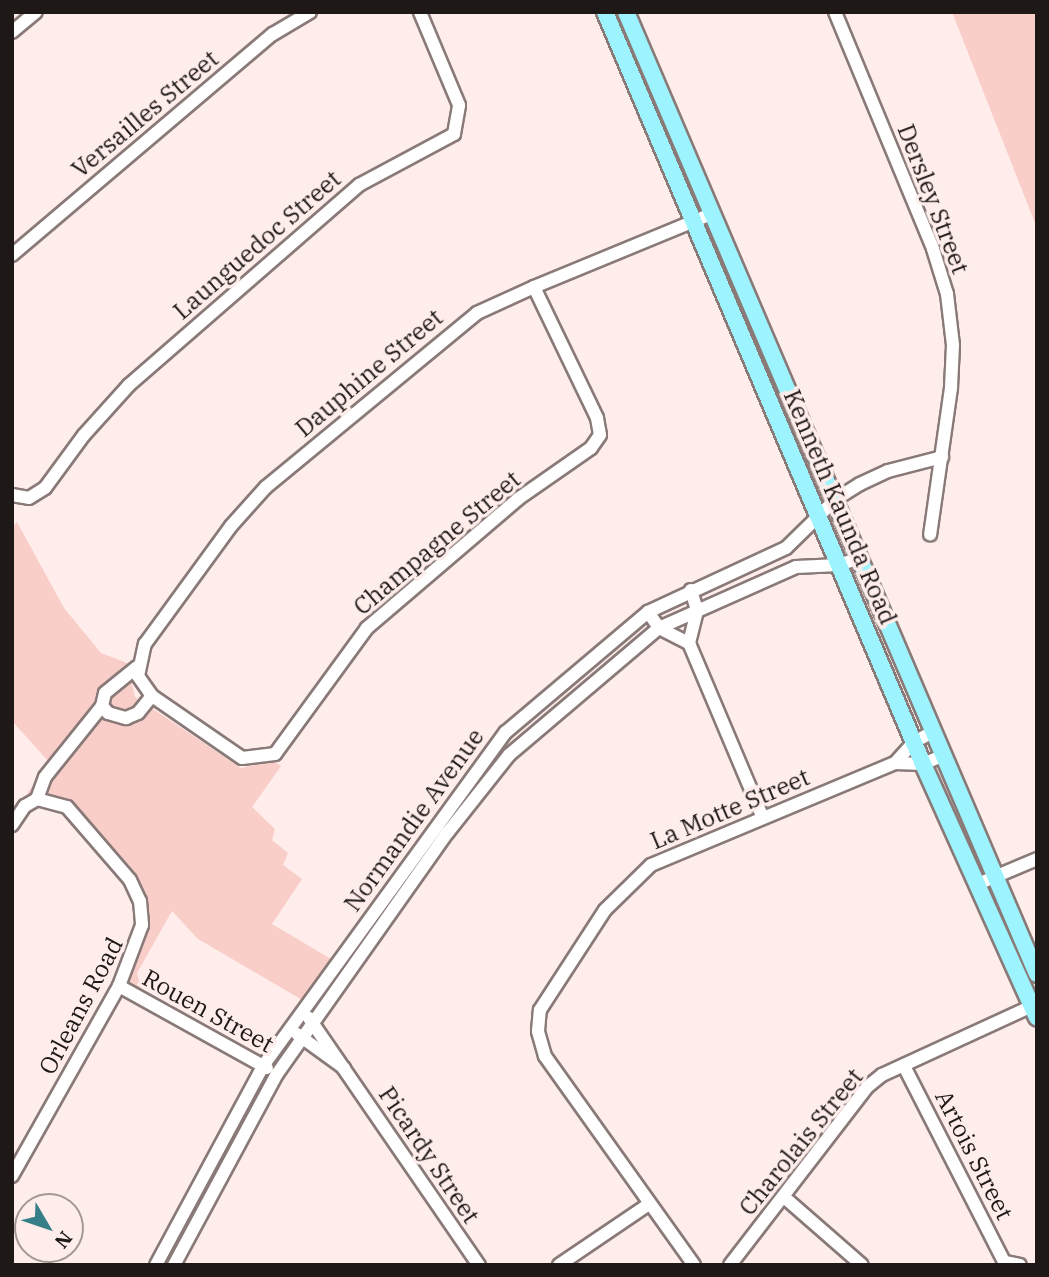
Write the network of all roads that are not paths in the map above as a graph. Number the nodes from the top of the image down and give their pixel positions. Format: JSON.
{"nodes":[{"id":1,"x":36,"y":12,"type":"edge"},
{"id":2,"x":310,"y":12,"type":"edge"},
{"id":3,"x":420,"y":12,"type":"edge"},
{"id":4,"x":605,"y":12,"type":"edge"},
{"id":5,"x":626,"y":12,"type":"edge"},
{"id":6,"x":835,"y":12,"type":"edge"},
{"id":7,"x":12,"y":32,"type":"edge"},
{"id":8,"x":711,"y":214,"type":"junction"},
{"id":9,"x":692,"y":220,"type":"junction"},
{"id":10,"x":12,"y":254,"type":"edge"},
{"id":11,"x":534,"y":287,"type":"junction"},
{"id":12,"x":942,"y":457,"type":"junction"},
{"id":13,"x":12,"y":495,"type":"edge"},
{"id":14,"x":836,"y":499,"type":"junction"},
{"id":15,"x":820,"y":513,"type":"junction"},
{"id":16,"x":930,"y":535,"type":"dead end"},
{"id":17,"x":859,"y":558,"type":"junction"},
{"id":18,"x":839,"y":565,"type":"junction"},
{"id":19,"x":691,"y":590,"type":"junction"},
{"id":20,"x":697,"y":610,"type":"junction"},
{"id":21,"x":649,"y":612,"type":"junction"},
{"id":22,"x":659,"y":628,"type":"junction"},
{"id":23,"x":689,"y":643,"type":"junction"},
{"id":24,"x":138,"y":667,"type":"junction"},
{"id":25,"x":905,"y":670,"type":"junction"},
{"id":26,"x":886,"y":678,"type":"junction"},
{"id":27,"x":152,"y":696,"type":"junction"},
{"id":28,"x":102,"y":706,"type":"junction"},
{"id":29,"x":524,"y":714,"type":"junction"},
{"id":30,"x":538,"y":729,"type":"junction"},
{"id":31,"x":933,"y":732,"type":"junction"},
{"id":32,"x":914,"y":742,"type":"junction"},
{"id":33,"x":944,"y":755,"type":"junction"},
{"id":34,"x":895,"y":762,"type":"junction"},
{"id":35,"x":923,"y":764,"type":"junction"},
{"id":36,"x":42,"y":798,"type":"junction"},
{"id":37,"x":762,"y":817,"type":"junction"},
{"id":38,"x":12,"y":825,"type":"edge"},
{"id":39,"x":1037,"y":859,"type":"edge"},
{"id":40,"x":996,"y":877,"type":"junction"},
{"id":41,"x":978,"y":884,"type":"junction"},
{"id":42,"x":1037,"y":974,"type":"edge"},
{"id":43,"x":119,"y":986,"type":"junction"},
{"id":44,"x":301,"y":1011,"type":"junction"},
{"id":45,"x":1033,"y":1012,"type":"edge"},
{"id":46,"x":313,"y":1021,"type":"junction"},
{"id":47,"x":289,"y":1028,"type":"junction"},
{"id":48,"x":301,"y":1037,"type":"junction"},
{"id":49,"x":263,"y":1066,"type":"junction"},
{"id":50,"x":904,"y":1066,"type":"junction"},
{"id":51,"x":345,"y":1068,"type":"junction"},
{"id":52,"x":277,"y":1074,"type":"junction"},
{"id":53,"x":12,"y":1176,"type":"edge"},
{"id":54,"x":784,"y":1197,"type":"junction"},
{"id":55,"x":649,"y":1204,"type":"junction"},
{"id":56,"x":1005,"y":1264,"type":"edge"},
{"id":57,"x":156,"y":1265,"type":"edge"},
{"id":58,"x":174,"y":1265,"type":"edge"},
{"id":59,"x":479,"y":1265,"type":"edge"},
{"id":60,"x":559,"y":1265,"type":"edge"},
{"id":61,"x":694,"y":1265,"type":"edge"},
{"id":62,"x":730,"y":1265,"type":"edge"},
{"id":63,"x":862,"y":1265,"type":"edge"},
{"id":64,"x":1020,"y":1265,"type":"edge"}],
"edges":[{"from":1,"to":7,"type":"street"},
{"from":2,"to":10,"type":"street","name":"Versailles Street"},
{"from":3,"to":13,"type":"street","name":"Launguedoc Street"},
{"from":4,"to":9,"type":"main road","name":"Kenneth Kaunda Road"},
{"from":5,"to":8,"type":"main road","name":"Kenneth Kaunda Road"},
{"from":6,"to":12,"type":"street","name":"Dersley Street"},
{"from":8,"to":9,"type":"street","name":"Dauphine Street"},
{"from":8,"to":14,"type":"main road","name":"Kenneth Kaunda Road"},
{"from":9,"to":11,"type":"street","name":"Dauphine Street"},
{"from":9,"to":15,"type":"main road","name":"Kenneth Kaunda Road"},
{"from":11,"to":24,"type":"street","name":"Dauphine Street"},
{"from":11,"to":27,"type":"street","name":"Champagne Street"},
{"from":12,"to":14,"type":"street","name":"Normandie Avenue"},
{"from":12,"to":16,"type":"street","name":"Dersley Street"},
{"from":14,"to":15,"type":"street","name":"Normandie Avenue"},
{"from":14,"to":17,"type":"main road","name":"Kenneth Kaunda Road"},
{"from":15,"to":18,"type":"main road","name":"Kenneth Kaunda Road"},
{"from":15,"to":19,"type":"street","name":"Normandie Avenue"},
{"from":17,"to":18,"type":"street","name":"Normandie Avenue"},
{"from":17,"to":25,"type":"main road","name":"Kenneth Kaunda Road"},
{"from":18,"to":20,"type":"street","name":"Normandie Avenue"},
{"from":18,"to":26,"type":"main road","name":"Kenneth Kaunda Road"},
{"from":19,"to":20,"type":"street"},
{"from":19,"to":21,"type":"street","name":"Normandie Avenue"},
{"from":20,"to":22,"type":"street","name":"Normandie Avenue"},
{"from":20,"to":23,"type":"street"},
{"from":21,"to":22,"type":"street"},
{"from":21,"to":29,"type":"street","name":"Normandie Avenue"},
{"from":22,"to":23,"type":"street"},
{"from":22,"to":30,"type":"street","name":"Normandie Avenue"},
{"from":23,"to":37,"type":"street"},
{"from":24,"to":27,"type":"street","name":"Champagne Street"},
{"from":24,"to":28,"type":"street"},
{"from":25,"to":26,"type":"main road"},
{"from":25,"to":31,"type":"main road","name":"Kenneth Kaunda Road"},
{"from":26,"to":32,"type":"main road","name":"Kenneth Kaunda Road"},
{"from":27,"to":28,"type":"street"},
{"from":28,"to":36,"type":"street"},
{"from":29,"to":30,"type":"street"},
{"from":29,"to":44,"type":"street","name":"Normandie Avenue"},
{"from":30,"to":46,"type":"street","name":"Normandie Avenue"},
{"from":31,"to":32,"type":"street","name":"La Motte Street"},
{"from":31,"to":33,"type":"main road","name":"Kenneth Kaunda Road"},
{"from":32,"to":34,"type":"street","name":"La Motte Street"},
{"from":32,"to":35,"type":"main road","name":"Kenneth Kaunda Road"},
{"from":33,"to":35,"type":"street","name":"La Motte Street"},
{"from":33,"to":40,"type":"main road","name":"Kenneth Kaunda Road"},
{"from":34,"to":35,"type":"street","name":"La Motte Street"},
{"from":34,"to":37,"type":"street","name":"La Motte Street"},
{"from":35,"to":41,"type":"main road","name":"Kenneth Kaunda Road"},
{"from":36,"to":38,"type":"street"},
{"from":36,"to":43,"type":"street","name":"Orleans Road"},
{"from":37,"to":55,"type":"street","name":"La Motte Street"},
{"from":39,"to":40,"type":"street"},
{"from":40,"to":41,"type":"street"},
{"from":40,"to":42,"type":"main road","name":"Kenneth Kaunda Road"},
{"from":41,"to":45,"type":"main road","name":"Kenneth Kaunda Road"},
{"from":43,"to":49,"type":"street","name":"Rouen Street"},
{"from":43,"to":53,"type":"street","name":"Orleans Road"},
{"from":44,"to":46,"type":"street","name":"Picardy Street"},
{"from":44,"to":47,"type":"street","name":"Normandie Avenue"},
{"from":45,"to":50,"type":"street","name":"Charolais Street"},
{"from":46,"to":48,"type":"street","name":"Normandie Avenue"},
{"from":46,"to":51,"type":"street","name":"Picardy Street"},
{"from":47,"to":48,"type":"street","name":"Picardy Street"},
{"from":47,"to":49,"type":"street","name":"Normandie Avenue"},
{"from":48,"to":51,"type":"street","name":"Picardy Street"},
{"from":48,"to":52,"type":"street","name":"Normandie Avenue"},
{"from":49,"to":52,"type":"street","name":"Rouen Street"},
{"from":49,"to":57,"type":"street","name":"Normandie Avenue"},
{"from":50,"to":54,"type":"street","name":"Charolais Street"},
{"from":50,"to":56,"type":"street","name":"Artois Street"},
{"from":51,"to":59,"type":"street","name":"Picardy Street"},
{"from":52,"to":58,"type":"street","name":"Normandie Avenue"},
{"from":54,"to":62,"type":"street","name":"Charolais Street"},
{"from":54,"to":63,"type":"street"},
{"from":55,"to":60,"type":"street"},
{"from":55,"to":61,"type":"street","name":"La Motte Street"},
{"from":56,"to":64,"type":"street"}]}
